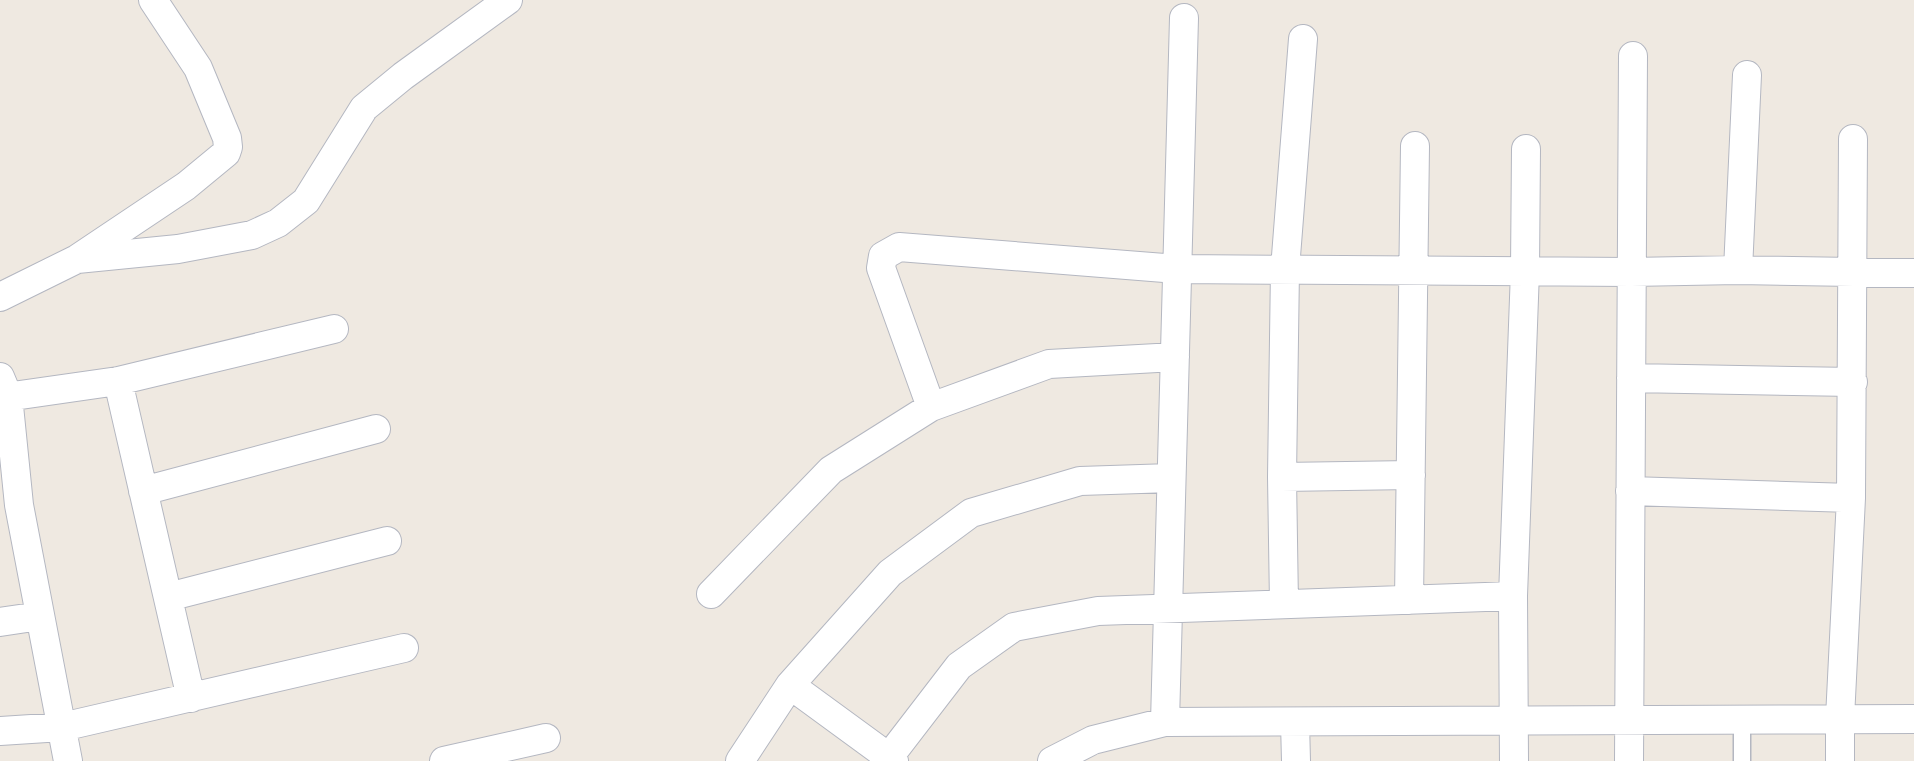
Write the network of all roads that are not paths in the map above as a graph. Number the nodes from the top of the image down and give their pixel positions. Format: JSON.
{"nodes":[{"id":1,"x":153,"y":0,"type":"edge"},
{"id":2,"x":508,"y":0,"type":"edge"},
{"id":3,"x":1184,"y":18,"type":"dead end"},
{"id":4,"x":1303,"y":39,"type":"dead end"},
{"id":5,"x":1633,"y":56,"type":"dead end"},
{"id":6,"x":1747,"y":75,"type":"dead end"},
{"id":7,"x":1853,"y":140,"type":"dead end"},
{"id":8,"x":1416,"y":146,"type":"dead end"},
{"id":9,"x":1526,"y":149,"type":"dead end"},
{"id":10,"x":77,"y":259,"type":"junction"},
{"id":11,"x":1177,"y":269,"type":"junction"},
{"id":12,"x":1285,"y":269,"type":"junction"},
{"id":13,"x":1414,"y":270,"type":"junction"},
{"id":14,"x":1738,"y":270,"type":"junction"},
{"id":15,"x":1525,"y":271,"type":"junction"},
{"id":16,"x":1631,"y":272,"type":"junction"},
{"id":17,"x":1854,"y":272,"type":"junction"},
{"id":18,"x":1914,"y":272,"type":"edge"},
{"id":19,"x":0,"y":297,"type":"edge"},
{"id":20,"x":334,"y":329,"type":"dead end"},
{"id":21,"x":1175,"y":357,"type":"junction"},
{"id":22,"x":1631,"y":378,"type":"junction"},
{"id":23,"x":118,"y":381,"type":"junction"},
{"id":24,"x":1853,"y":382,"type":"junction"},
{"id":25,"x":3,"y":390,"type":"edge"},
{"id":26,"x":931,"y":407,"type":"junction"},
{"id":27,"x":376,"y":429,"type":"dead end"},
{"id":28,"x":1411,"y":474,"type":"junction"},
{"id":29,"x":1282,"y":477,"type":"junction"},
{"id":30,"x":1171,"y":478,"type":"junction"},
{"id":31,"x":143,"y":491,"type":"junction"},
{"id":32,"x":1630,"y":491,"type":"junction"},
{"id":33,"x":1851,"y":498,"type":"junction"},
{"id":34,"x":9,"y":507,"type":"edge"},
{"id":35,"x":387,"y":542,"type":"dead end"},
{"id":36,"x":711,"y":594,"type":"dead end"},
{"id":37,"x":1513,"y":596,"type":"junction"},
{"id":38,"x":168,"y":597,"type":"junction"},
{"id":39,"x":1409,"y":600,"type":"junction"},
{"id":40,"x":1284,"y":604,"type":"junction"},
{"id":41,"x":1168,"y":608,"type":"junction"},
{"id":42,"x":40,"y":616,"type":"junction"},
{"id":43,"x":0,"y":622,"type":"edge"},
{"id":44,"x":404,"y":648,"type":"dead end"},
{"id":45,"x":790,"y":685,"type":"junction"},
{"id":46,"x":191,"y":698,"type":"junction"},
{"id":47,"x":1742,"y":718,"type":"junction"},
{"id":48,"x":1840,"y":718,"type":"junction"},
{"id":49,"x":1914,"y":719,"type":"edge"},
{"id":50,"x":1514,"y":721,"type":"junction"},
{"id":51,"x":1628,"y":721,"type":"junction"},
{"id":52,"x":1165,"y":722,"type":"junction"},
{"id":53,"x":1295,"y":722,"type":"junction"},
{"id":54,"x":62,"y":728,"type":"junction"},
{"id":55,"x":0,"y":731,"type":"edge"},
{"id":56,"x":546,"y":738,"type":"dead end"},
{"id":57,"x":890,"y":760,"type":"edge"},
{"id":58,"x":68,"y":761,"type":"edge"},
{"id":59,"x":444,"y":761,"type":"edge"},
{"id":60,"x":740,"y":761,"type":"edge"},
{"id":61,"x":1052,"y":761,"type":"edge"},
{"id":62,"x":1296,"y":761,"type":"edge"},
{"id":63,"x":1514,"y":761,"type":"edge"},
{"id":64,"x":1629,"y":761,"type":"edge"},
{"id":65,"x":1742,"y":761,"type":"edge"},
{"id":66,"x":1840,"y":761,"type":"edge"}],
"edges":[{"from":1,"to":10,"type":"street"},
{"from":2,"to":10,"type":"street"},
{"from":3,"to":11,"type":"street"},
{"from":4,"to":12,"type":"street"},
{"from":5,"to":16,"type":"street"},
{"from":6,"to":14,"type":"street"},
{"from":7,"to":17,"type":"street"},
{"from":8,"to":13,"type":"street"},
{"from":9,"to":15,"type":"street"},
{"from":10,"to":19,"type":"street"},
{"from":11,"to":12,"type":"street"},
{"from":11,"to":21,"type":"street"},
{"from":11,"to":26,"type":"street"},
{"from":12,"to":13,"type":"street"},
{"from":12,"to":29,"type":"street"},
{"from":13,"to":15,"type":"street"},
{"from":13,"to":28,"type":"street"},
{"from":14,"to":16,"type":"street"},
{"from":14,"to":17,"type":"street"},
{"from":15,"to":16,"type":"street"},
{"from":15,"to":37,"type":"street"},
{"from":16,"to":22,"type":"street"},
{"from":17,"to":18,"type":"street"},
{"from":17,"to":24,"type":"street"},
{"from":20,"to":23,"type":"street"},
{"from":21,"to":26,"type":"street"},
{"from":21,"to":30,"type":"street"},
{"from":22,"to":24,"type":"street"},
{"from":22,"to":32,"type":"street"},
{"from":23,"to":25,"type":"street"},
{"from":23,"to":31,"type":"street"},
{"from":24,"to":33,"type":"street"},
{"from":25,"to":34,"type":"street"},
{"from":26,"to":36,"type":"street"},
{"from":27,"to":31,"type":"street"},
{"from":28,"to":29,"type":"street"},
{"from":28,"to":39,"type":"street"},
{"from":29,"to":40,"type":"street"},
{"from":30,"to":41,"type":"street"},
{"from":30,"to":45,"type":"street"},
{"from":31,"to":38,"type":"street"},
{"from":32,"to":33,"type":"street"},
{"from":32,"to":51,"type":"street"},
{"from":33,"to":48,"type":"street"},
{"from":34,"to":42,"type":"street"},
{"from":35,"to":38,"type":"street"},
{"from":37,"to":39,"type":"street"},
{"from":37,"to":50,"type":"street"},
{"from":38,"to":46,"type":"street"},
{"from":39,"to":40,"type":"street"},
{"from":40,"to":41,"type":"street"},
{"from":41,"to":52,"type":"street"},
{"from":41,"to":57,"type":"street"},
{"from":42,"to":43,"type":"street"},
{"from":42,"to":54,"type":"street"},
{"from":44,"to":46,"type":"street"},
{"from":45,"to":57,"type":"street"},
{"from":45,"to":60,"type":"street"},
{"from":46,"to":54,"type":"street"},
{"from":47,"to":48,"type":"street"},
{"from":47,"to":51,"type":"street"},
{"from":47,"to":65,"type":"lane"},
{"from":48,"to":49,"type":"street"},
{"from":48,"to":66,"type":"street"},
{"from":50,"to":51,"type":"street"},
{"from":50,"to":53,"type":"street"},
{"from":50,"to":63,"type":"street"},
{"from":51,"to":64,"type":"street"},
{"from":52,"to":53,"type":"street"},
{"from":52,"to":61,"type":"street"},
{"from":53,"to":62,"type":"street"},
{"from":54,"to":55,"type":"street"},
{"from":54,"to":58,"type":"street"},
{"from":56,"to":59,"type":"street"}]}
